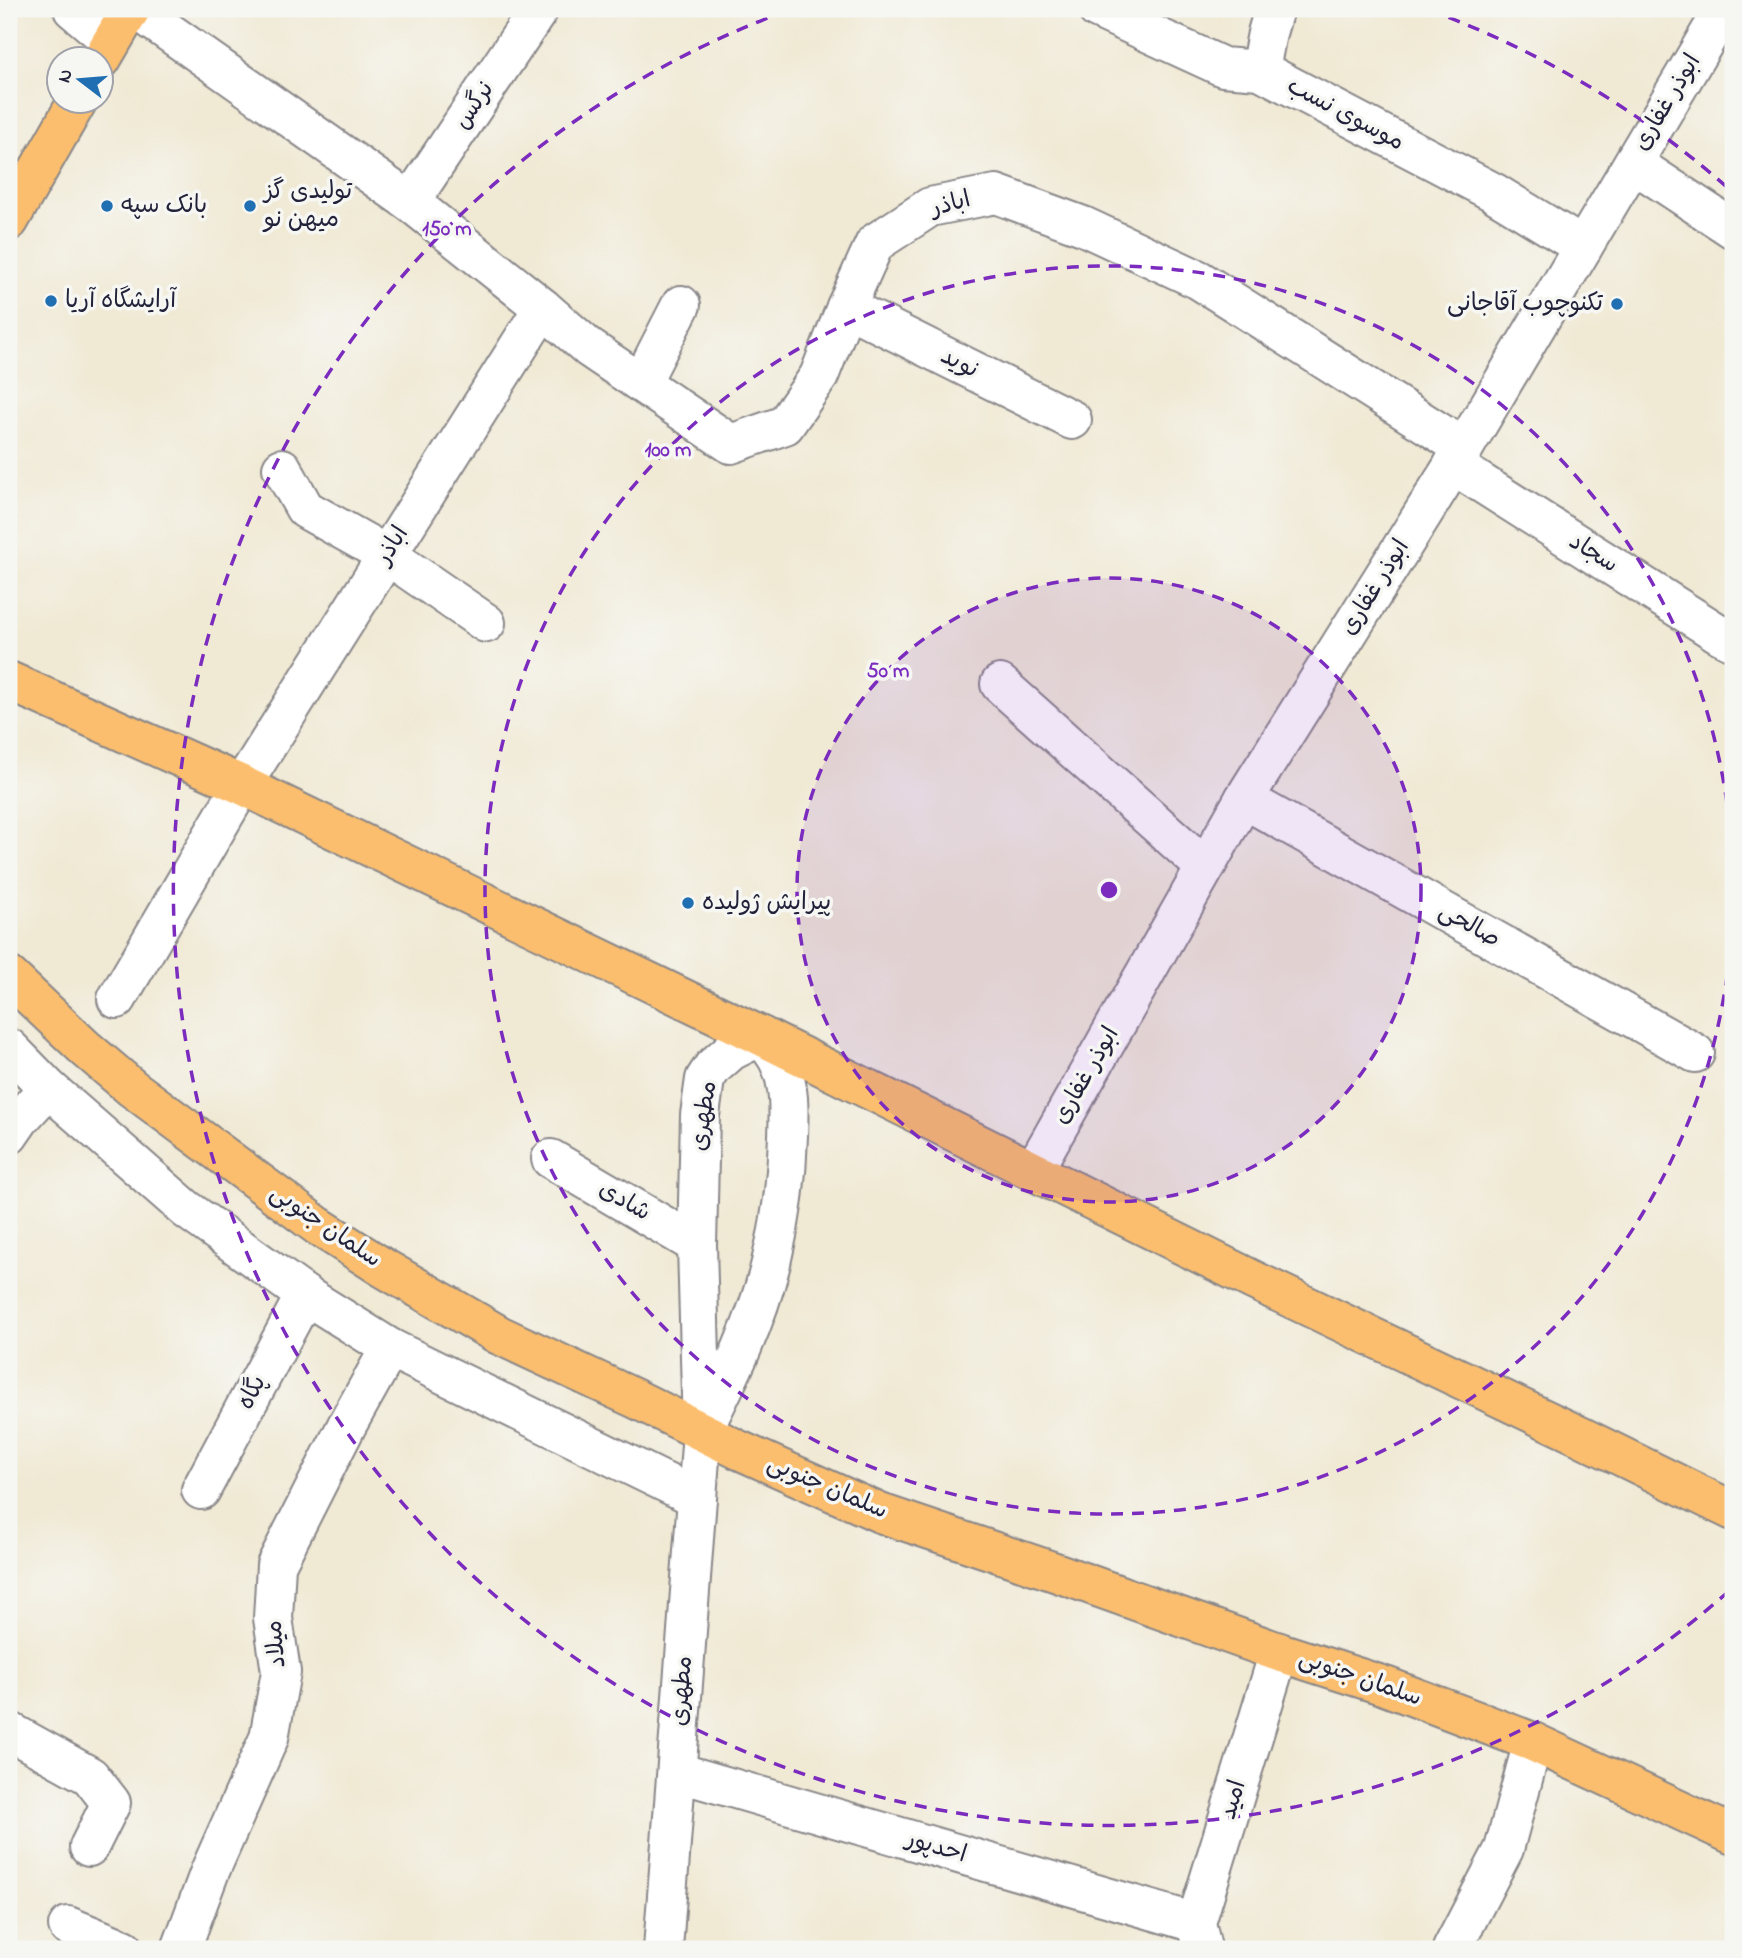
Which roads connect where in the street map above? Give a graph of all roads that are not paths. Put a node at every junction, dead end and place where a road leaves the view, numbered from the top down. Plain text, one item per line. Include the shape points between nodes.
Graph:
1 (73, 9) edge
2 (131, 9) edge
3 (136, 9) edge
4 (539, 9) edge
5 (1097, 9) edge
6 (1274, 9) edge
7 (1724, 9) edge
8 (103, 46) edge
9 (108, 46) edge
10 (1260, 70) junction
11 (69, 116) edge
12 (1633, 163) junction
13 (410, 202) junction
14 (9, 221) edge
15 (1733, 229) edge
16 (1583, 247) junction
17 (681, 305) dead end
18 (846, 307) junction
19 (543, 308) junction
20 (641, 383) junction
21 (1072, 420) dead end
22 (1459, 456) junction
23 (282, 468) dead end
24 (387, 555) junction
25 (486, 623) dead end
26 (1733, 641) edge
27 (9, 681) edge
28 (1000, 684) dead end
29 (242, 785) junction
30 (1244, 799) junction
31 (1205, 867) junction
32 (9, 976) edge
33 (117, 999) dead end
34 (761, 1036) junction
35 (9, 1048) edge
36 (1695, 1053) dead end
37 (48, 1088) junction
38 (9, 1135) edge
39 (551, 1159) dead end
40 (1033, 1171) junction
41 (697, 1245) junction
42 (305, 1295) junction
43 (390, 1348) junction
44 (702, 1432) junction
45 (201, 1490) dead end
46 (697, 1498) junction
47 (1733, 1511) edge
48 (1279, 1652) junction
49 (9, 1731) edge
50 (1533, 1742) junction
51 (677, 1772) junction
52 (1733, 1835) edge
53 (89, 1847) dead end
54 (68, 1926) dead end
55 (1199, 1936) edge
56 (124, 1949) edge
57 (181, 1949) edge
58 (663, 1949) edge
59 (1452, 1949) edge

1 - 8 street
2 - 9 main road
3 - 13 street, اباذر
4 - 13 street, نرگس
5 - 10 street, موسوی نسب via 1223,66
6 - 10 street
7 - 12 street, ابوذر غفاری
10 - 16 street, موسوی نسب via 1493,192
11 - 14 main road
12 - 15 street
12 - 16 street, ابوذر غفاری
13 - 19 street, اباذر
16 - 22 street, ابوذر غفاری
17 - 20 street
18 - 20 street, اباذر via 819,376 785,425 731,444
18 - 21 street, نوید
18 - 22 street, اباذر via 875,243 930,206 996,194 1083,226 1199,280
19 - 20 street, اباذر
19 - 24 street, اباذر
22 - 26 street, سجاد
22 - 30 street, ابوذر غفاری
23 - 24 street via 305,509
24 - 25 street
24 - 29 street, اباذر
27 - 29 main road
28 - 31 street
29 - 33 street, اباذر
29 - 34 main road
30 - 31 street, ابوذر غفاری
30 - 36 street, صالحی
31 - 40 street, ابوذر غفاری
32 - 44 main road, سلمان جنوبی via 132,1088 318,1226 499,1335
34 - 40 main road
34 - 41 street, مطهری via 731,1051 705,1079
34 - 44 street, مطهری via 780,1063 786,1086 788,1154 783,1196 771,1264 752,1324
35 - 37 street
37 - 38 street
37 - 42 street via 186,1209
39 - 41 street, شادی
40 - 47 main road
41 - 44 street, مطهری
42 - 43 street
42 - 45 street, پگاه
43 - 46 street
43 - 57 street, میلاد via 276,1565 274,1618 281,1672 269,1738
44 - 46 street, مطهری
44 - 48 main road, سلمان جنوبی via 880,1513
46 - 51 street, مطهری
48 - 50 main road, سلمان جنوبی
48 - 55 street, امید
49 - 53 street via 90,1776 111,1803
50 - 52 main road, سلمان جنوبی
50 - 59 street via 1504,1849
51 - 55 street, احدپور
51 - 58 street, مطهری
54 - 56 street

